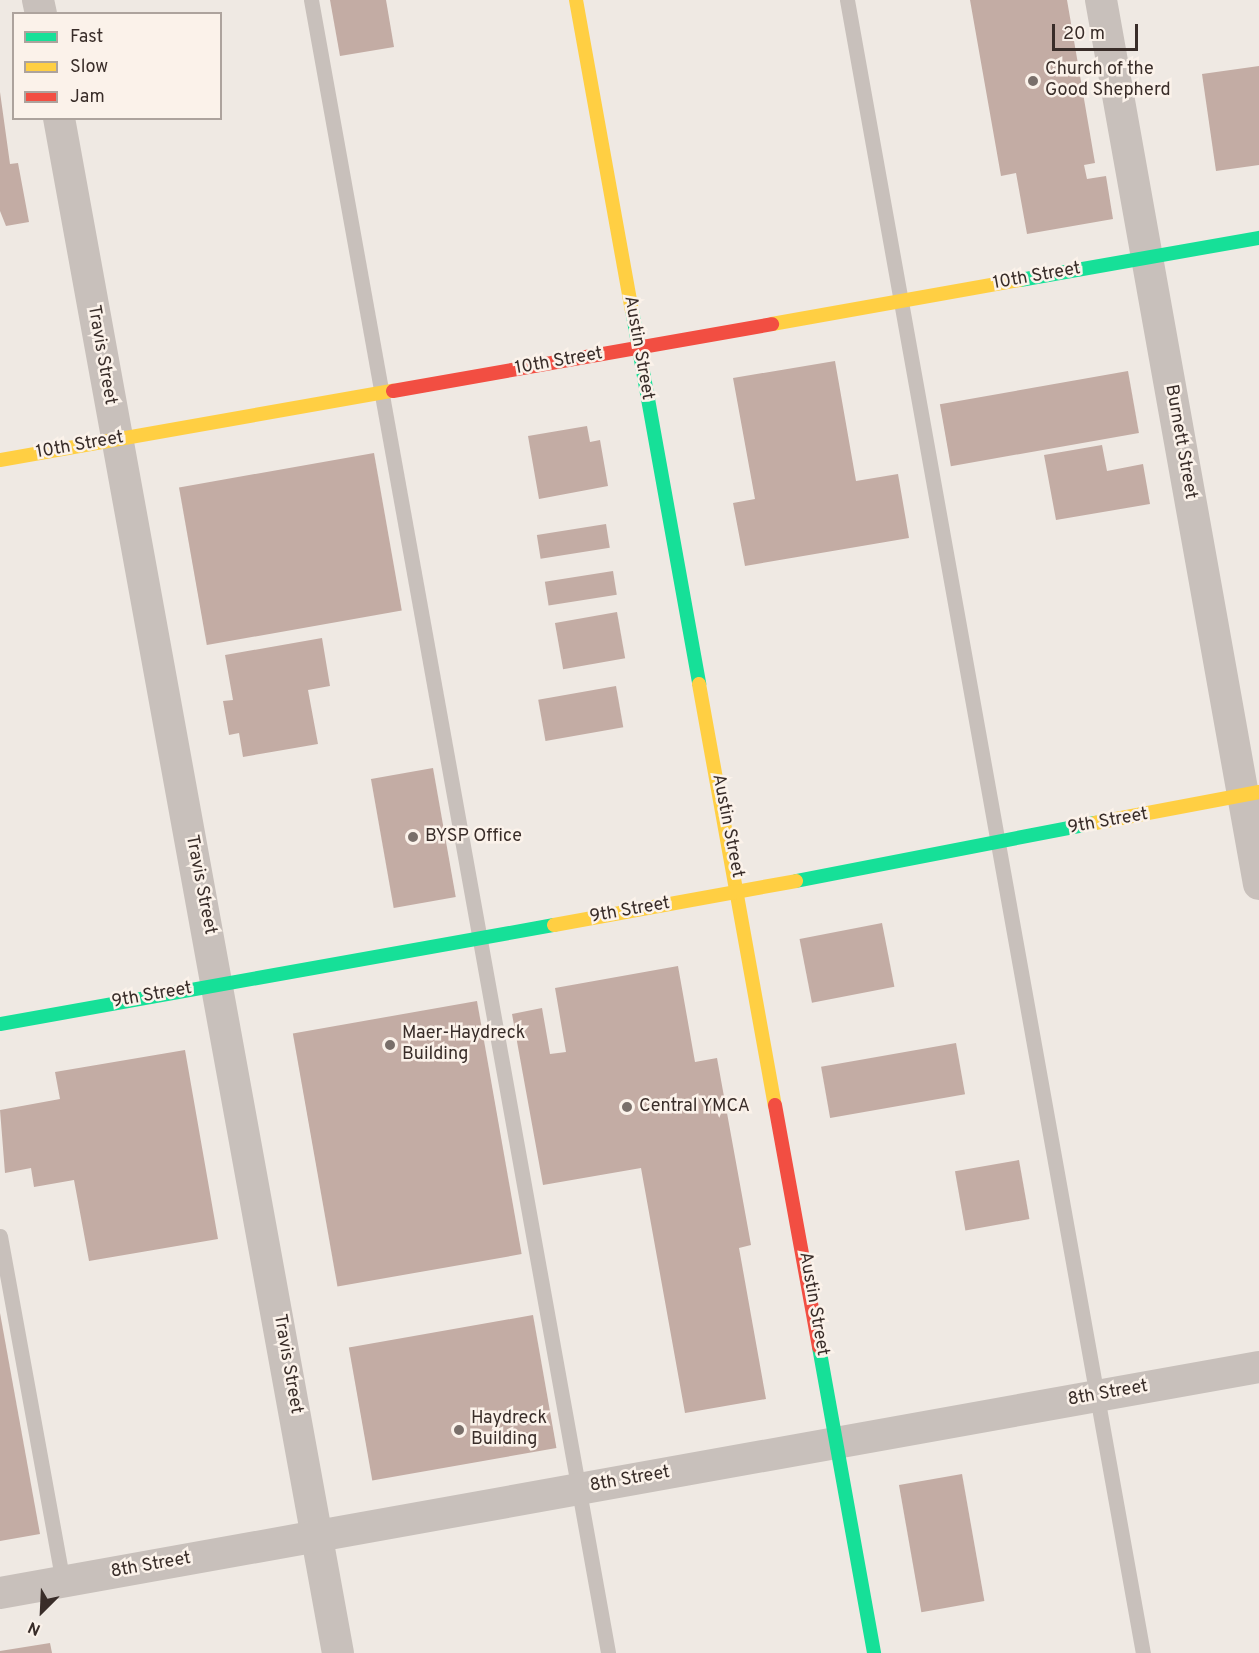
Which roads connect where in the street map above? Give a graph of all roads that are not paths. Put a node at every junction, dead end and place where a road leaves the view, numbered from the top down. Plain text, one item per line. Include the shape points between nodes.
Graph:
1 (310, 0) edge
2 (576, 0) edge
3 (847, 0) edge
4 (1101, 0) edge
5 (59, 120) edge
6 (1259, 238) edge
7 (1147, 258) junction
8 (901, 302) junction
9 (638, 349) junction
10 (381, 393) junction
11 (116, 439) junction
12 (0, 460) edge
13 (1251, 795) edge
14 (998, 842) junction
15 (1259, 884) edge
16 (739, 892) junction
17 (479, 938) junction
18 (219, 984) junction
19 (0, 1024) edge
20 (0, 1236) edge
21 (1259, 1367) edge
22 (1098, 1396) junction
23 (838, 1443) junction
24 (579, 1490) junction
25 (318, 1537) junction
26 (63, 1582) junction
27 (0, 1593) edge
28 (338, 1653) edge
29 (608, 1653) edge
30 (874, 1653) edge
31 (1143, 1653) edge

1 - 10 lane
2 - 9 street, Austin Street
3 - 8 lane
4 - 7 street, Burnett Street
5 - 11 street, Travis Street
6 - 7 street, 10th Street
7 - 8 street, 10th Street
7 - 13 street, Burnett Street
8 - 9 street, 10th Street
8 - 14 lane
9 - 10 street, 10th Street
9 - 16 street, Austin Street
10 - 11 street, 10th Street
10 - 17 lane
11 - 12 street, 10th Street
11 - 18 street, Travis Street
13 - 14 street, 9th Street
13 - 15 street, Burnett Street
14 - 16 street, 9th Street
14 - 22 lane
16 - 17 street, 9th Street
16 - 23 street, Austin Street
17 - 18 street, 9th Street
17 - 24 lane
18 - 19 street, 9th Street
18 - 25 street, Travis Street
20 - 26 lane
21 - 22 street, 8th Street
22 - 23 street, 8th Street
22 - 31 lane
23 - 24 street, 8th Street
23 - 30 street, Austin Street
24 - 25 street, 8th Street
24 - 29 lane
25 - 26 street, 8th Street
25 - 28 street, Travis Street
26 - 27 street, 8th Street

